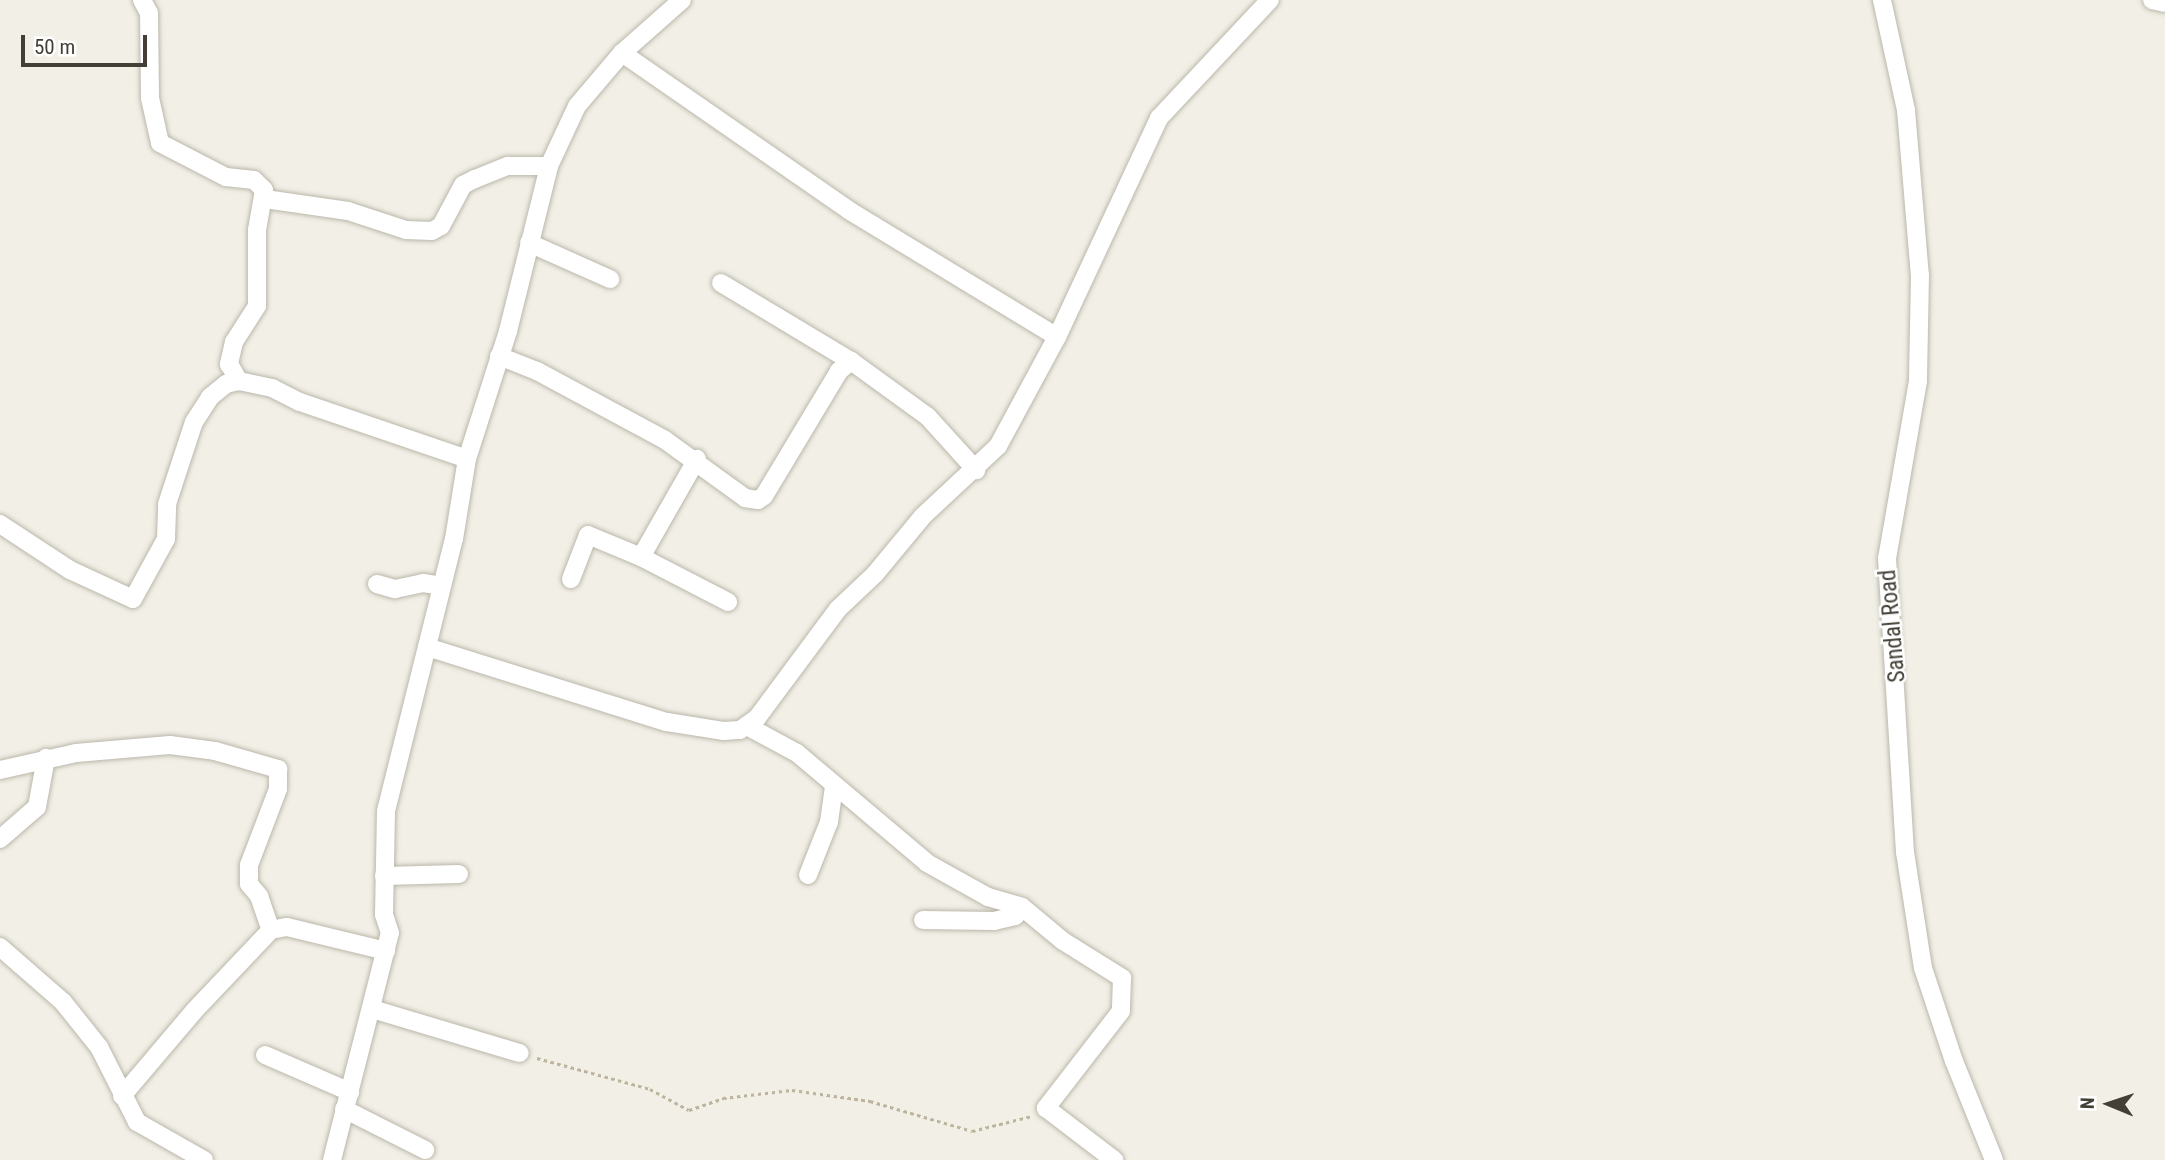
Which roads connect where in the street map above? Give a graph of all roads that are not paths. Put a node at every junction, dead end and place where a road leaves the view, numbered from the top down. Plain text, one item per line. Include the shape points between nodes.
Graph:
1 (142, 0) edge
2 (682, 0) edge
3 (1270, 0) edge
4 (1882, 0) edge
5 (2152, 0) edge
6 (2165, 3) edge
7 (622, 53) junction
8 (549, 166) junction
9 (265, 199) junction
10 (529, 243) junction
11 (610, 279) dead end
12 (720, 283) dead end
13 (1057, 337) junction
14 (499, 356) junction
15 (851, 361) junction
16 (239, 381) junction
17 (467, 459) junction
18 (696, 459) junction
19 (976, 470) junction
20 (0, 524) edge
21 (641, 557) junction
22 (571, 579) dead end
23 (377, 584) dead end
24 (442, 586) junction
25 (728, 602) dead end
26 (427, 647) junction
27 (747, 726) junction
28 (46, 758) junction
29 (0, 770) edge
30 (834, 786) junction
31 (0, 839) edge
32 (459, 874) dead end
33 (808, 875) dead end
34 (384, 876) junction
35 (1022, 907) junction
36 (923, 920) dead end
37 (271, 930) junction
38 (0, 947) edge
39 (386, 951) junction
40 (372, 1009) junction
41 (520, 1053) road end
42 (265, 1055) dead end
43 (350, 1091) junction
44 (122, 1097) junction
45 (344, 1109) junction
46 (425, 1150) dead end
47 (204, 1160) edge
48 (332, 1160) edge
49 (1114, 1160) edge
50 (1994, 1160) edge

1 - 9 street via 149,13 150,98 160,144 226,177 260,183
2 - 7 street
3 - 13 street via 1159,118
4 - 50 street, Sandal Road via 1906,110 1920,275 1918,381 1887,558 1905,852 1923,968
5 - 6 street
7 - 8 street via 576,106
7 - 13 street via 850,211
8 - 9 street via 509,166 475,178 463,185 441,226 432,231 406,230 348,211
8 - 10 street
9 - 16 street via 257,230 257,306 234,342 229,364
10 - 11 street
10 - 14 street
12 - 15 street
13 - 19 street via 998,446
14 - 17 street
14 - 18 street via 537,371
15 - 18 street via 839,371 758,500 745,498
15 - 19 street via 928,418
16 - 17 street via 272,388 311,406
16 - 20 street via 226,384 210,397 194,422 167,504 166,539 133,599 70,570
17 - 24 street
18 - 21 street
19 - 27 street via 923,516 875,574 838,608
21 - 22 street via 589,535
21 - 25 street
23 - 24 street via 395,589 423,583
24 - 26 street
26 - 27 street via 636,714 724,731
26 - 34 street via 386,811
27 - 30 street via 797,753
28 - 29 street
28 - 31 street via 37,807
28 - 37 street via 170,745 215,751 278,769 278,789 249,865 249,884 259,896
30 - 33 street via 829,822
30 - 35 street via 927,863 988,897
32 - 34 street
34 - 39 street via 384,915 390,933
35 - 36 street via 1015,916 994,920
35 - 49 street via 1063,941 1116,972 1125,985 1121,1012 1047,1111
37 - 39 street via 287,927
37 - 44 street via 194,1011
38 - 44 street via 64,1002 99,1047
39 - 40 street
40 - 41 street
40 - 43 street
42 - 43 street
43 - 45 street
44 - 47 street via 137,1122
45 - 46 street
45 - 48 street

